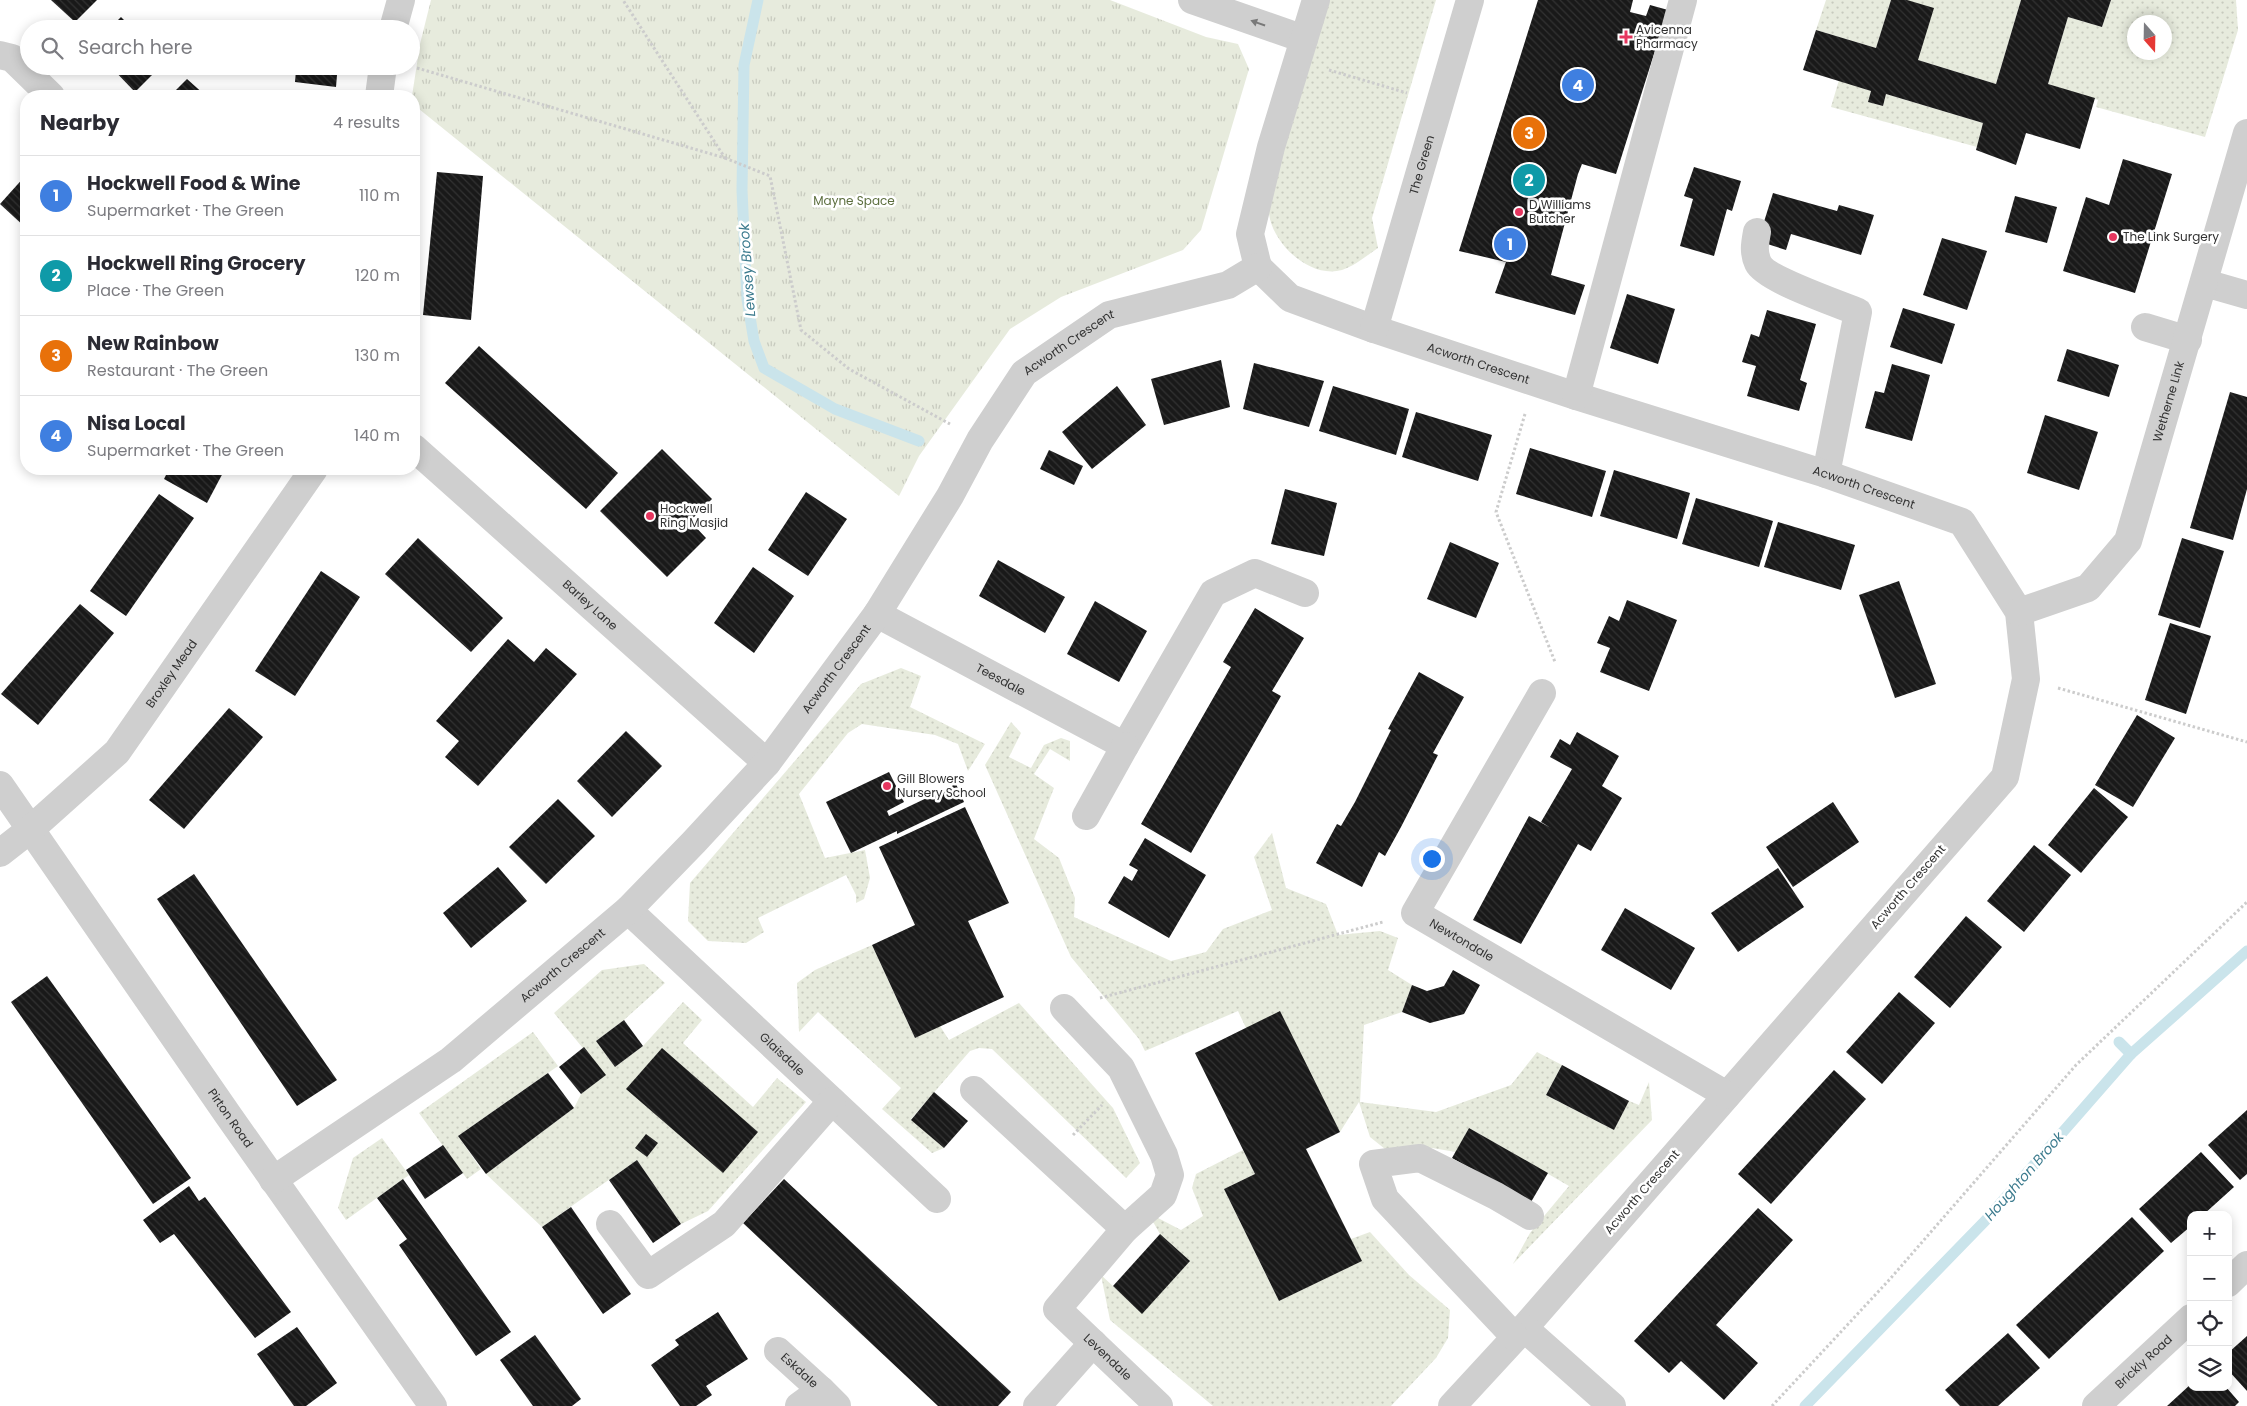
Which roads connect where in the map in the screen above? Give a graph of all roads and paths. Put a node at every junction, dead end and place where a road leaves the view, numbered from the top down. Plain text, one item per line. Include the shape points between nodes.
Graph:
1 (401, 0) edge
2 (623, 0) edge
3 (1192, 0) edge
4 (1316, 0) edge
5 (1470, 0) edge
6 (1683, 0) edge
7 (395, 20) edge
8 (1304, 39) junction
9 (0, 55) edge
10 (20, 66) edge
11 (420, 69) edge
12 (1328, 69) dead end
13 (29, 75) edge
14 (382, 75) edge
15 (44, 90) edge
16 (380, 90) edge
17 (1439, 102) junction
18 (2247, 133) edge
19 (725, 158) junction
20 (1757, 232) dead end
21 (1258, 267) junction
22 (2205, 283) junction
23 (2247, 295) edge
24 (2145, 327) dead end
25 (1374, 329) junction
26 (2188, 340) junction
27 (1535, 382) junction
28 (1576, 396) junction
29 (980, 440) junction
30 (420, 453) edge
31 (1826, 474) junction
32 (310, 475) edge
33 (1305, 593) dead end
34 (2019, 612) junction
35 (877, 614) junction
36 (2026, 679) junction
37 (1542, 693) joint
38 (2247, 742) edge
39 (1125, 746) junction
40 (767, 763) junction
41 (0, 785) edge
42 (1086, 816) dead end
43 (32, 828) junction
44 (0, 853) edge
45 (2247, 902) edge
46 (628, 910) junction
47 (1415, 913) junction
48 (1064, 1008) joint
49 (1126, 1079) junction
50 (974, 1090) dead end
51 (1727, 1094) junction
52 (832, 1101) junction
53 (1050, 1160) junction
54 (273, 1180) junction
55 (937, 1199) dead end
56 (1530, 1216) dead end
57 (610, 1224) dead end
58 (1125, 1229) junction
59 (2247, 1265) edge
60 (2232, 1279) edge
61 (2187, 1322) edge
62 (1520, 1332) junction
63 (1093, 1343) junction
64 (778, 1351) dead end
65 (829, 1398) edge
66 (434, 1406) edge
67 (799, 1406) edge
68 (1037, 1406) edge
69 (1159, 1406) edge
70 (1452, 1406) edge
71 (1612, 1406) edge
72 (1772, 1406) edge
73 (2096, 1406) edge

1 - 7 street
2 - 19 path
8 -> 3 street
4 - 8 street
5 - 17 street, The Green
6 - 28 street
8 - 21 street via 1271,147 1250,234
9 - 10 street via 12,58
11 - 19 path
12 - 17 path
13 - 15 street
14 - 16 street
17 - 25 street, The Green
18 - 22 street, Wetherne Link
19 - 29 path via 770,176 801,330 849,369
20 - 31 street via 1754,250 1759,265 1774,277 1858,312
21 - 25 street, Acworth Crescent via 1290,298
21 - 29 street, Acworth Crescent via 1228,285 1109,315 1024,373
22 - 23 street
22 - 26 street, Wetherne Link
24 - 26 street
25 - 27 street, Acworth Crescent
26 - 34 street, Wetherne Link via 2128,541 2088,588
27 - 28 street, Acworth Crescent
27 - 37 path via 1496,512 1556,662
28 - 31 street, Acworth Crescent
29 - 35 street, Acworth Crescent via 950,496
30 - 40 street, Barley Lane
31 - 34 street, Acworth Crescent via 1962,522
32 - 43 street, Broxley Mead via 117,752
33 - 39 street via 1255,573 1212,593
34 - 36 street, Acworth Crescent
35 - 39 street, Teesdale
35 - 40 street, Acworth Crescent
36 - 38 path
36 - 51 street, Acworth Crescent via 2005,777
37 - 47 street, Newtondale
39 - 42 street
40 - 46 street, Acworth Crescent
41 - 43 street, Pirton Road
43 - 44 street, Broxley Mead
43 - 54 street, Pirton Road
45 - 72 path via 2076,1065 1890,1279
46 - 52 street, Glaisdale
46 - 54 street, Acworth Crescent via 451,1060
47 - 48 path
47 - 51 street, Newtondale
48 - 49 street via 1121,1068
49 - 53 path
49 - 58 street via 1164,1155 1170,1175 1163,1195
50 - 53 street
51 - 62 street, Acworth Crescent
52 - 55 street, Glaisdale
52 - 57 street via 724,1224 648,1276
53 - 58 street
54 - 66 street, Pirton Road
56 - 62 street via 1420,1158 1373,1164 1385,1199
58 - 63 street, Levendale via 1057,1309
59 - 60 street
61 - 73 street, Brickly Road
62 - 70 street, Acworth Crescent
62 - 71 street
63 - 68 street
63 - 69 street, Levendale
64 - 65 street, Eskdale
65 - 67 street, Eskdale

